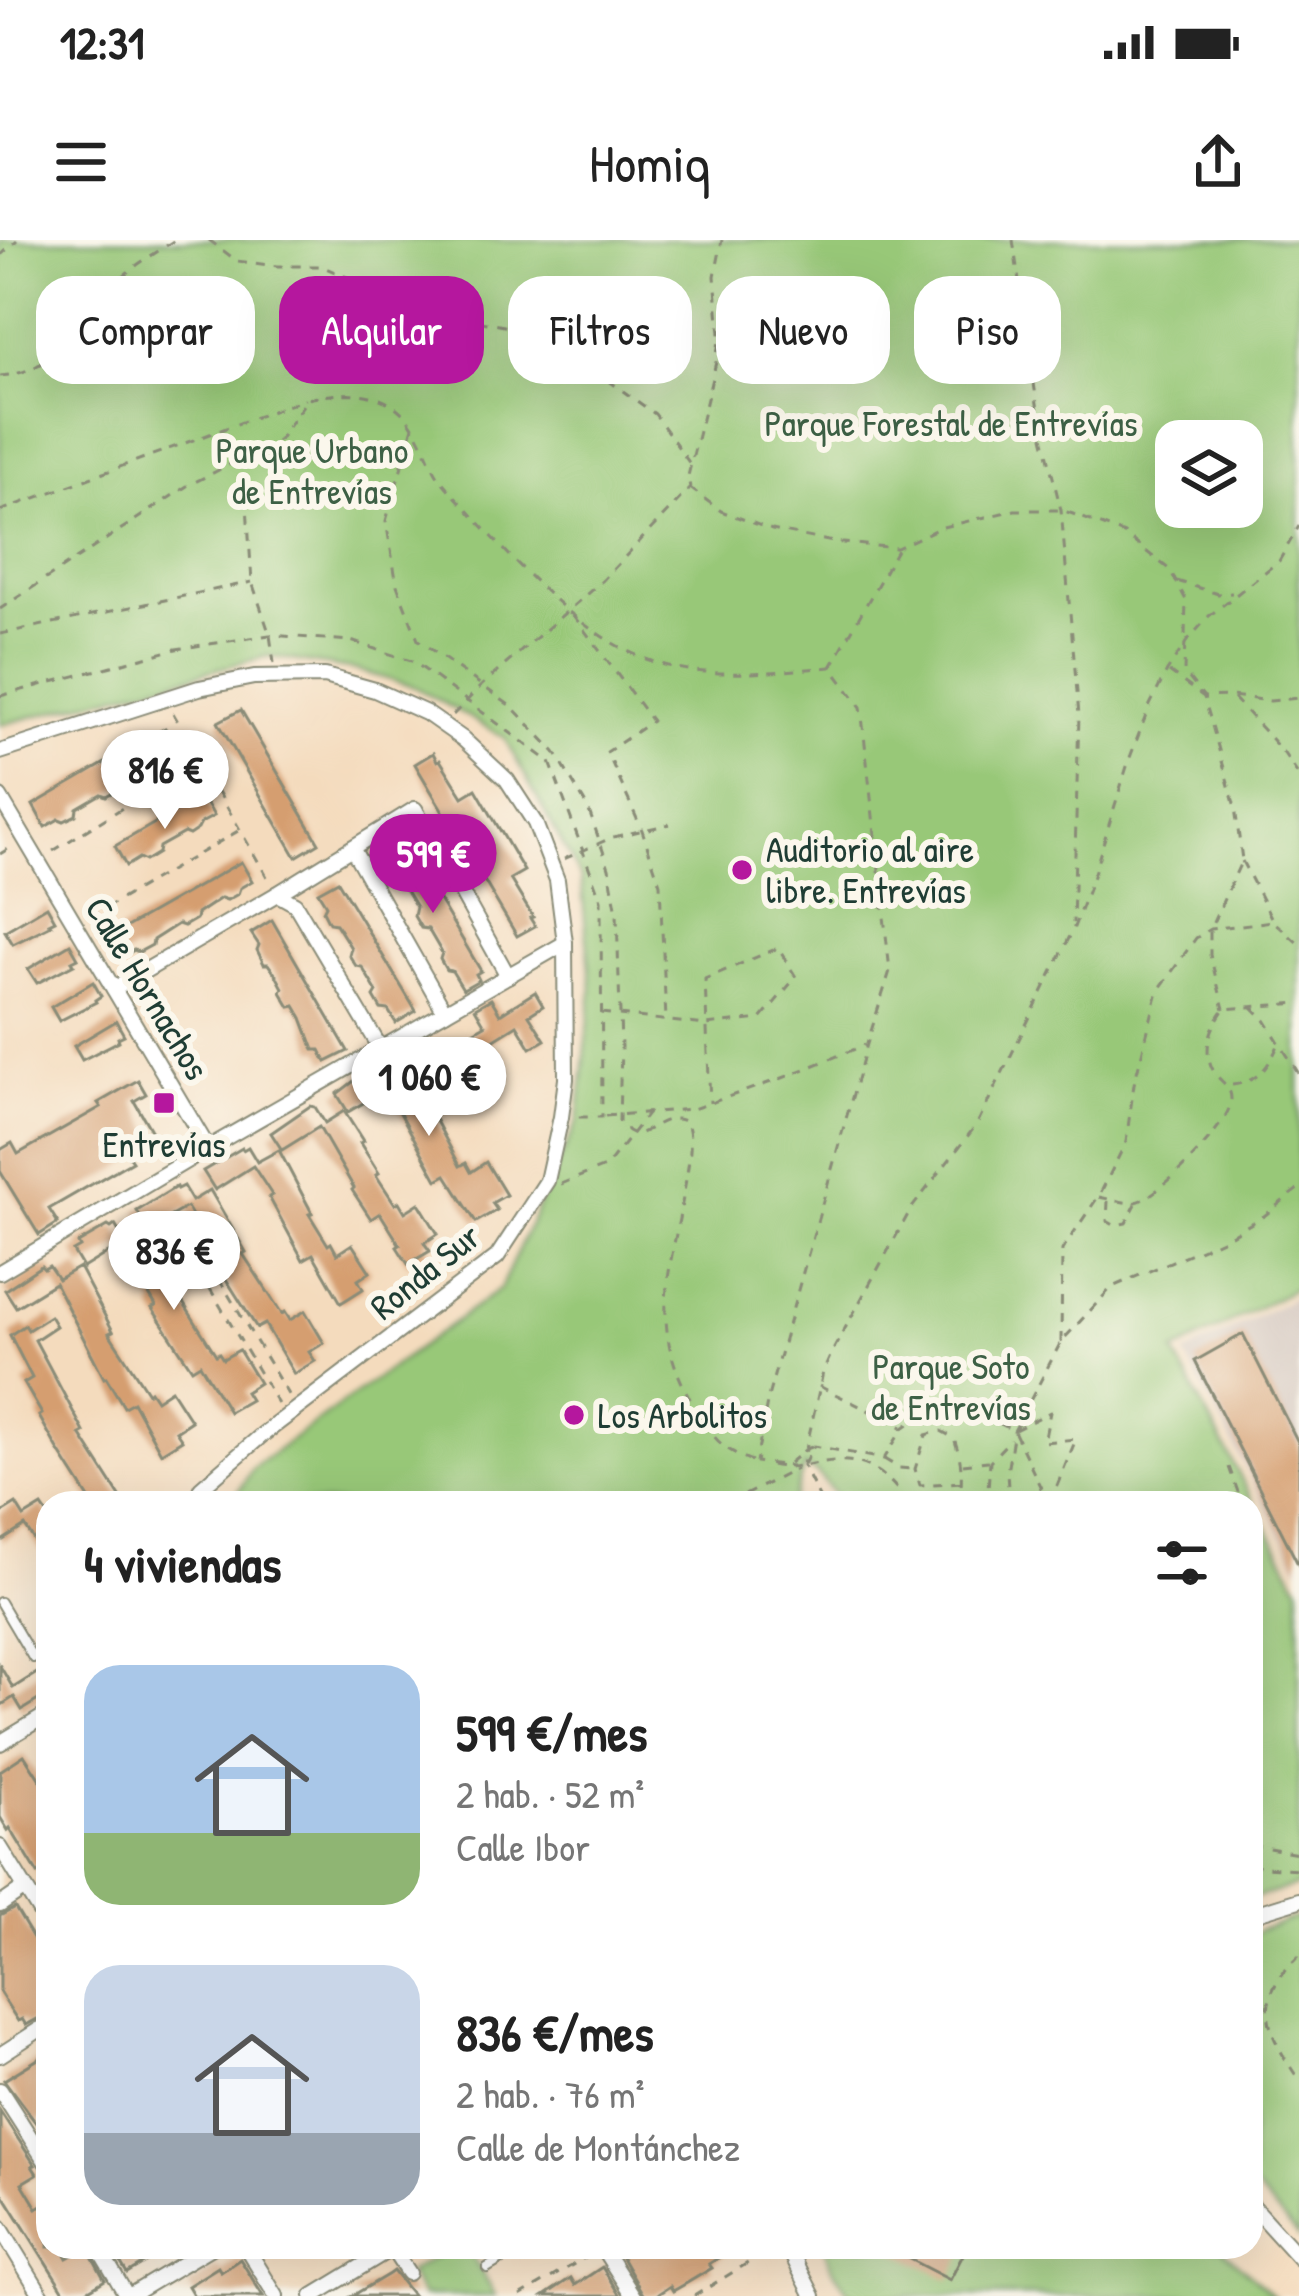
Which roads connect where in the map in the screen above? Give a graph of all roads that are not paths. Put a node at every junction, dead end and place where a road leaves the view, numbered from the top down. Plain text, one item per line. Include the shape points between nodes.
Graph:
1 (0, 752) edge
2 (0, 797) edge
3 (352, 848) junction
4 (277, 894) junction
5 (565, 943) junction
6 (508, 976) junction
7 (114, 989) junction
8 (445, 1012) junction
9 (381, 1049) junction
10 (208, 1148) junction
11 (0, 1272) edge
12 (200, 1491) edge
13 (0, 1602) edge
14 (33, 1658) dead end
15 (36, 1721) edge
16 (0, 1743) edge
17 (0, 1847) edge
18 (36, 1895) edge
19 (1299, 1900) edge
20 (0, 1905) edge
21 (1263, 1911) edge
22 (36, 2032) edge
23 (0, 2055) edge
24 (0, 2090) edge
25 (36, 2133) edge
26 (1263, 2218) edge
27 (0, 2227) edge
28 (1299, 2258) edge
29 (105, 2259) edge
30 (191, 2259) edge
31 (253, 2259) edge
32 (374, 2259) edge
33 (399, 2259) edge
34 (502, 2259) edge
35 (610, 2259) edge
36 (794, 2259) edge
37 (487, 2268) dead end
38 (408, 2273) dead end
39 (42, 2296) edge
40 (128, 2296) edge
41 (276, 2296) edge
42 (313, 2296) edge
43 (633, 2296) edge
44 (813, 2296) edge

1 - 5 street, Ronda Sur via 254,677 326,676 375,690 426,713 506,780 535,823 557,880
2 - 7 street, Calle Hornachos
3 - 4 street
3 - 6 street via 415,809
3 - 8 street
4 - 7 street
4 - 9 street via 295,904
5 - 6 street
5 - 12 street, Ronda Sur via 562,1118 547,1181 497,1257
6 - 8 street
7 - 10 street, Calle Hornachos
8 - 9 street
9 - 10 street
10 - 11 street
13 - 14 lane
15 - 16 street
17 - 18 street
18 - 20 street
19 - 21 street
22 - 23 street
24 - 25 street
26 - 28 street
27 - 39 street
29 - 40 street
30 - 40 street
31 - 41 street
32 - 42 street
33 - 38 street
34 - 37 lane
35 - 43 street
36 - 44 street

